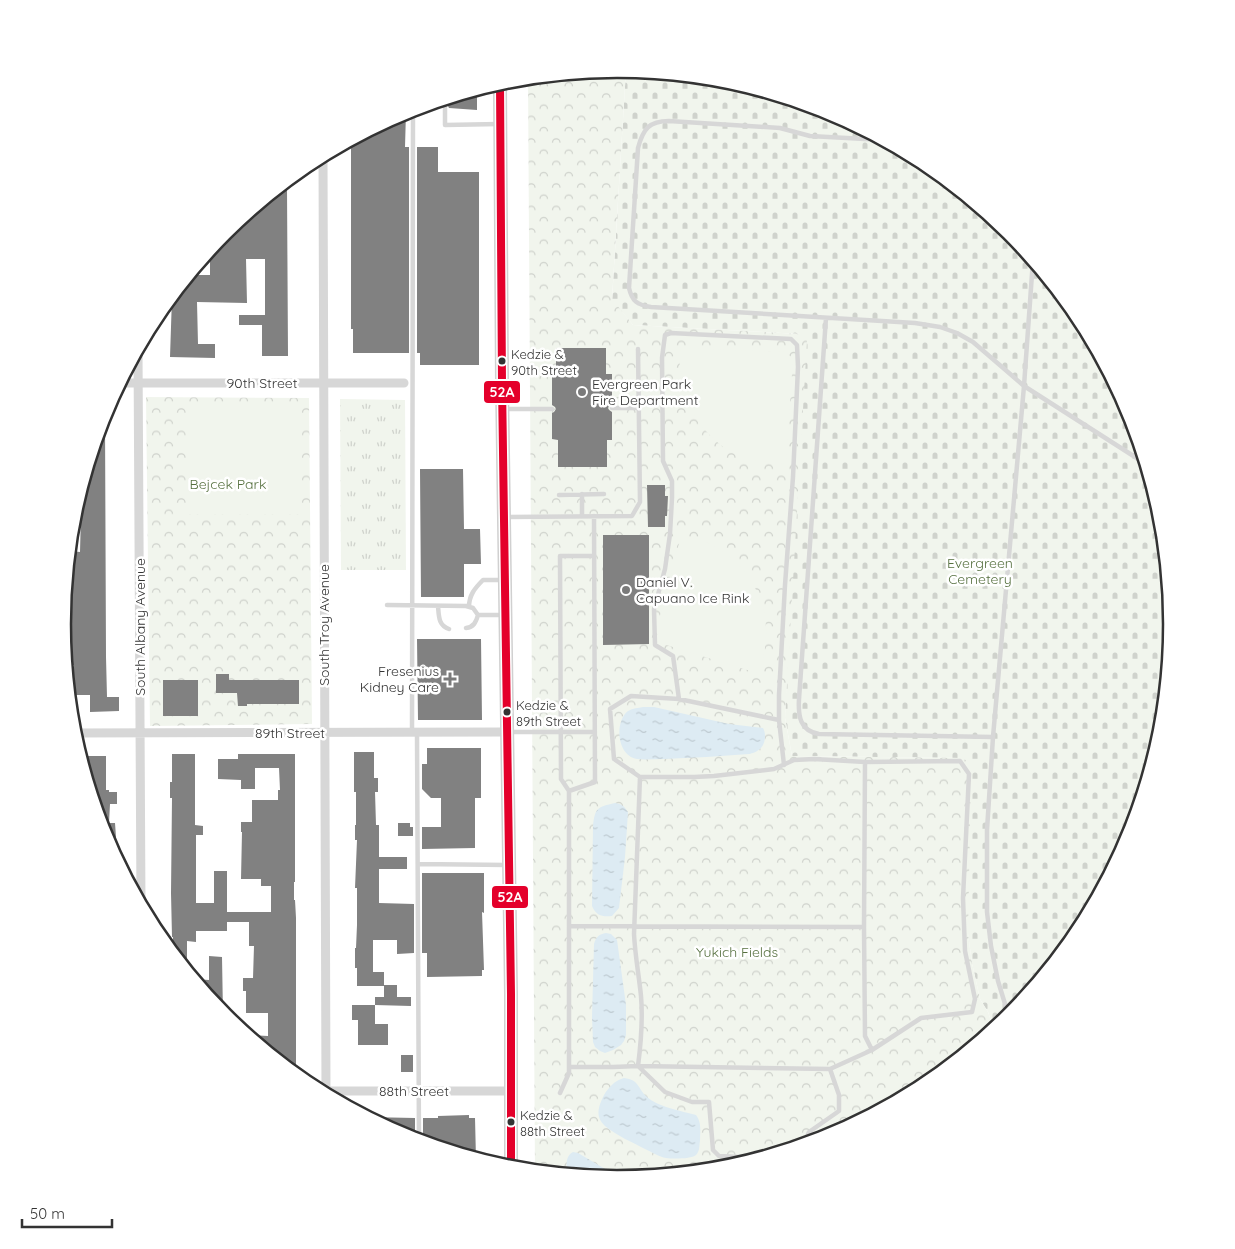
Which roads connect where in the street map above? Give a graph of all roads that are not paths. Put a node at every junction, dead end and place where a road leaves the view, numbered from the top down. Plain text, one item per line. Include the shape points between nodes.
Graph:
1 (500, 91) edge
2 (444, 108) dead end
3 (413, 118) edge
4 (501, 124) junction
5 (867, 139) edge
6 (323, 164) edge
7 (1032, 269) edge
8 (826, 318) junction
9 (638, 349) dead end
10 (138, 363) edge
11 (128, 383) edge
12 (138, 383) junction
13 (323, 383) junction
14 (404, 383) dead end
15 (1024, 386) junction
16 (612, 408) dead end
17 (638, 408) junction
18 (503, 409) junction
19 (552, 409) dead end
20 (1138, 459) edge
21 (559, 494) dead end
22 (582, 494) junction
23 (604, 494) dead end
24 (582, 516) junction
25 (594, 516) junction
26 (504, 517) junction
27 (594, 556) junction
28 (505, 580) junction
29 (387, 605) dead end
30 (412, 606) junction
31 (438, 606) junction
32 (469, 607) junction
33 (478, 615) junction
34 (506, 615) junction
35 (466, 628) dead end
36 (449, 629) dead end
37 (679, 698) junction
38 (779, 720) junction
39 (507, 732) junction
40 (561, 732) junction
41 (595, 732) junction
42 (82, 733) edge
43 (140, 733) junction
44 (325, 733) junction
45 (414, 733) junction
46 (992, 737) junction
47 (865, 762) junction
48 (784, 765) junction
49 (640, 778) junction
50 (569, 791) junction
51 (418, 864) junction
52 (509, 865) junction
53 (141, 892) edge
54 (569, 926) junction
55 (635, 927) junction
56 (864, 927) junction
57 (1006, 1009) edge
58 (872, 1050) junction
59 (569, 1066) junction
60 (638, 1066) junction
61 (830, 1069) junction
62 (324, 1085) edge
63 (419, 1091) junction
64 (510, 1091) junction
65 (334, 1092) edge
66 (560, 1093) dead end
67 (419, 1133) edge
68 (807, 1137) edge
69 (738, 1157) edge
70 (511, 1160) edge

1 - 4 main road
2 - 4 lane via 444,125
3 - 30 lane
4 - 18 main road
5 - 8 lane via 810,136 780,128 660,121 646,130 638,148 629,288 640,306
6 - 13 street, South Troy Avenue
7 - 15 lane
8 - 15 lane via 940,327 973,342
8 - 46 lane via 799,689 800,717 807,729 820,734
9 - 17 lane
10 - 12 street, South Albany Avenue
11 - 12 street, 90th Street
12 - 13 street, 90th Street
12 - 43 street, South Albany Avenue
13 - 14 street, 90th Street
13 - 44 street, South Troy Avenue
15 - 20 lane
15 - 46 lane
16 - 17 lane
17 - 25 lane via 640,502 632,516
18 - 19 lane
18 - 26 main road
21 - 22 lane
22 - 23 lane
22 - 24 lane
24 - 25 lane
24 - 26 lane
25 - 27 lane
26 - 28 main road
27 - 40 lane via 560,556
27 - 41 lane
28 - 32 lane via 483,580 475,588
28 - 34 main road
29 - 30 lane
30 - 31 lane
30 - 45 lane
31 - 32 lane
31 - 36 lane via 440,622
32 - 33 lane
33 - 34 lane
33 - 35 lane via 474,625
34 - 39 main road
37 - 38 lane
37 - 38 lane via 674,656 655,645 654,609 670,534 672,498 672,481 663,461 662,358 665,335 791,339 797,345 798,367
37 - 49 lane via 631,696 610,709 614,759
38 - 48 lane
39 - 40 lane
39 - 45 street, 89th Street
39 - 52 main road
40 - 41 lane
40 - 50 lane via 561,779
41 - 50 lane via 595,782
42 - 43 street, 89th Street
43 - 44 street, 89th Street
43 - 53 street, South Albany Avenue
44 - 45 street, 89th Street
44 - 62 street, South Troy Avenue
45 - 51 lane
46 - 57 lane via 987,912 991,946
47 - 48 lane via 814,759 794,760
47 - 56 lane
47 - 58 lane via 960,761 969,774 963,898 965,951 976,998 972,1012 921,1018
48 - 49 lane via 774,769 708,776
49 - 55 lane
50 - 54 lane
51 - 52 lane
51 - 63 lane
52 - 64 main road
54 - 55 lane
54 - 59 lane
55 - 56 lane
55 - 60 lane via 642,1038
56 - 58 lane via 865,1036
58 - 61 lane
59 - 60 lane
59 - 66 lane
60 - 61 lane
60 - 69 lane via 665,1092 692,1102 709,1102 713,1150 719,1156
61 - 68 lane via 839,1094 838,1111
63 - 64 street, 88th Street
63 - 65 street, 88th Street
63 - 67 lane
64 - 70 main road

